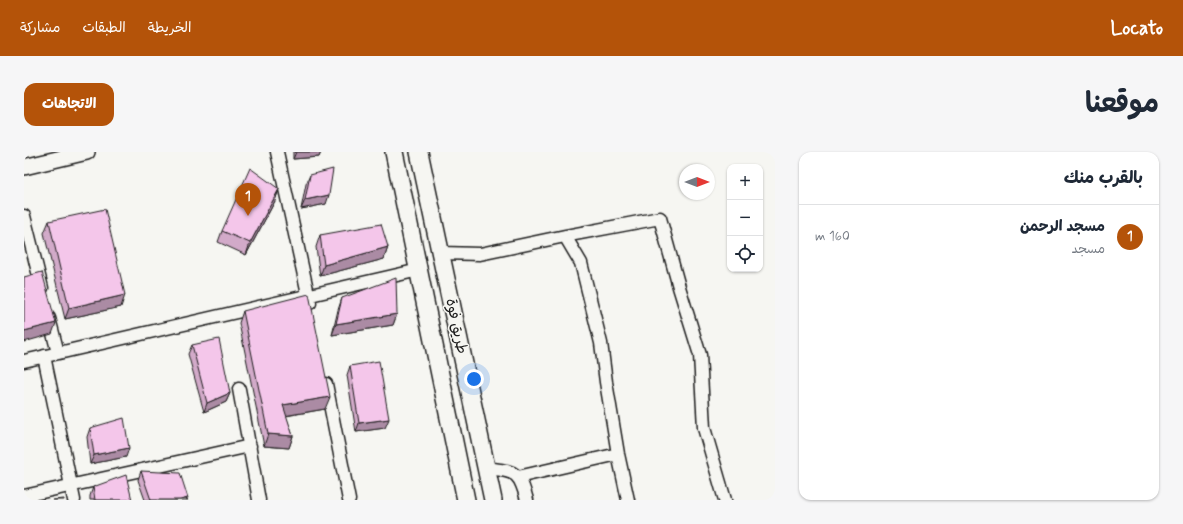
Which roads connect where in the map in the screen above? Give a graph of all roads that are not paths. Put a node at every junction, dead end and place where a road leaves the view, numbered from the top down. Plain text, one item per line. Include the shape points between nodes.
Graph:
1 (87, 152) edge
2 (277, 152) edge
3 (394, 152) edge
4 (419, 152) edge
5 (24, 167) edge
6 (24, 216) edge
7 (566, 236) junction
8 (442, 258) junction
9 (419, 270) junction
10 (308, 295) junction
11 (312, 318) edge
12 (58, 353) junction
13 (44, 356) junction
14 (24, 360) edge
15 (323, 371) edge
16 (239, 389) dead end
17 (250, 446) junction
18 (618, 454) junction
19 (487, 468) junction
20 (518, 477) junction
21 (72, 486) junction
22 (24, 496) edge
23 (74, 500) edge
24 (259, 500) edge
25 (349, 500) edge
26 (466, 500) edge
27 (493, 500) edge
28 (527, 500) edge
29 (628, 500) edge
30 (725, 500) edge

1 - 5 main road
2 - 10 street
3 - 9 highway, طريق فوة
4 - 8 highway, طريق فوة
6 - 12 street
7 - 8 street via 480,254
7 - 18 street via 581,263 598,329
7 - 30 street via 660,218 700,355 704,428
8 - 9 highway
8 - 19 highway, طريق فوة
9 - 10 street
9 - 26 highway, طريق فوة
10 - 11 street
10 - 12 street
12 - 13 street
13 - 14 street
13 - 21 street
15 - 25 street
16 - 17 street
17 - 21 street
17 - 24 street
18 - 20 street
18 - 29 street
19 - 20 street via 509,472
19 - 27 highway, طريق فوة
20 - 28 street
21 - 22 street
21 - 23 street

